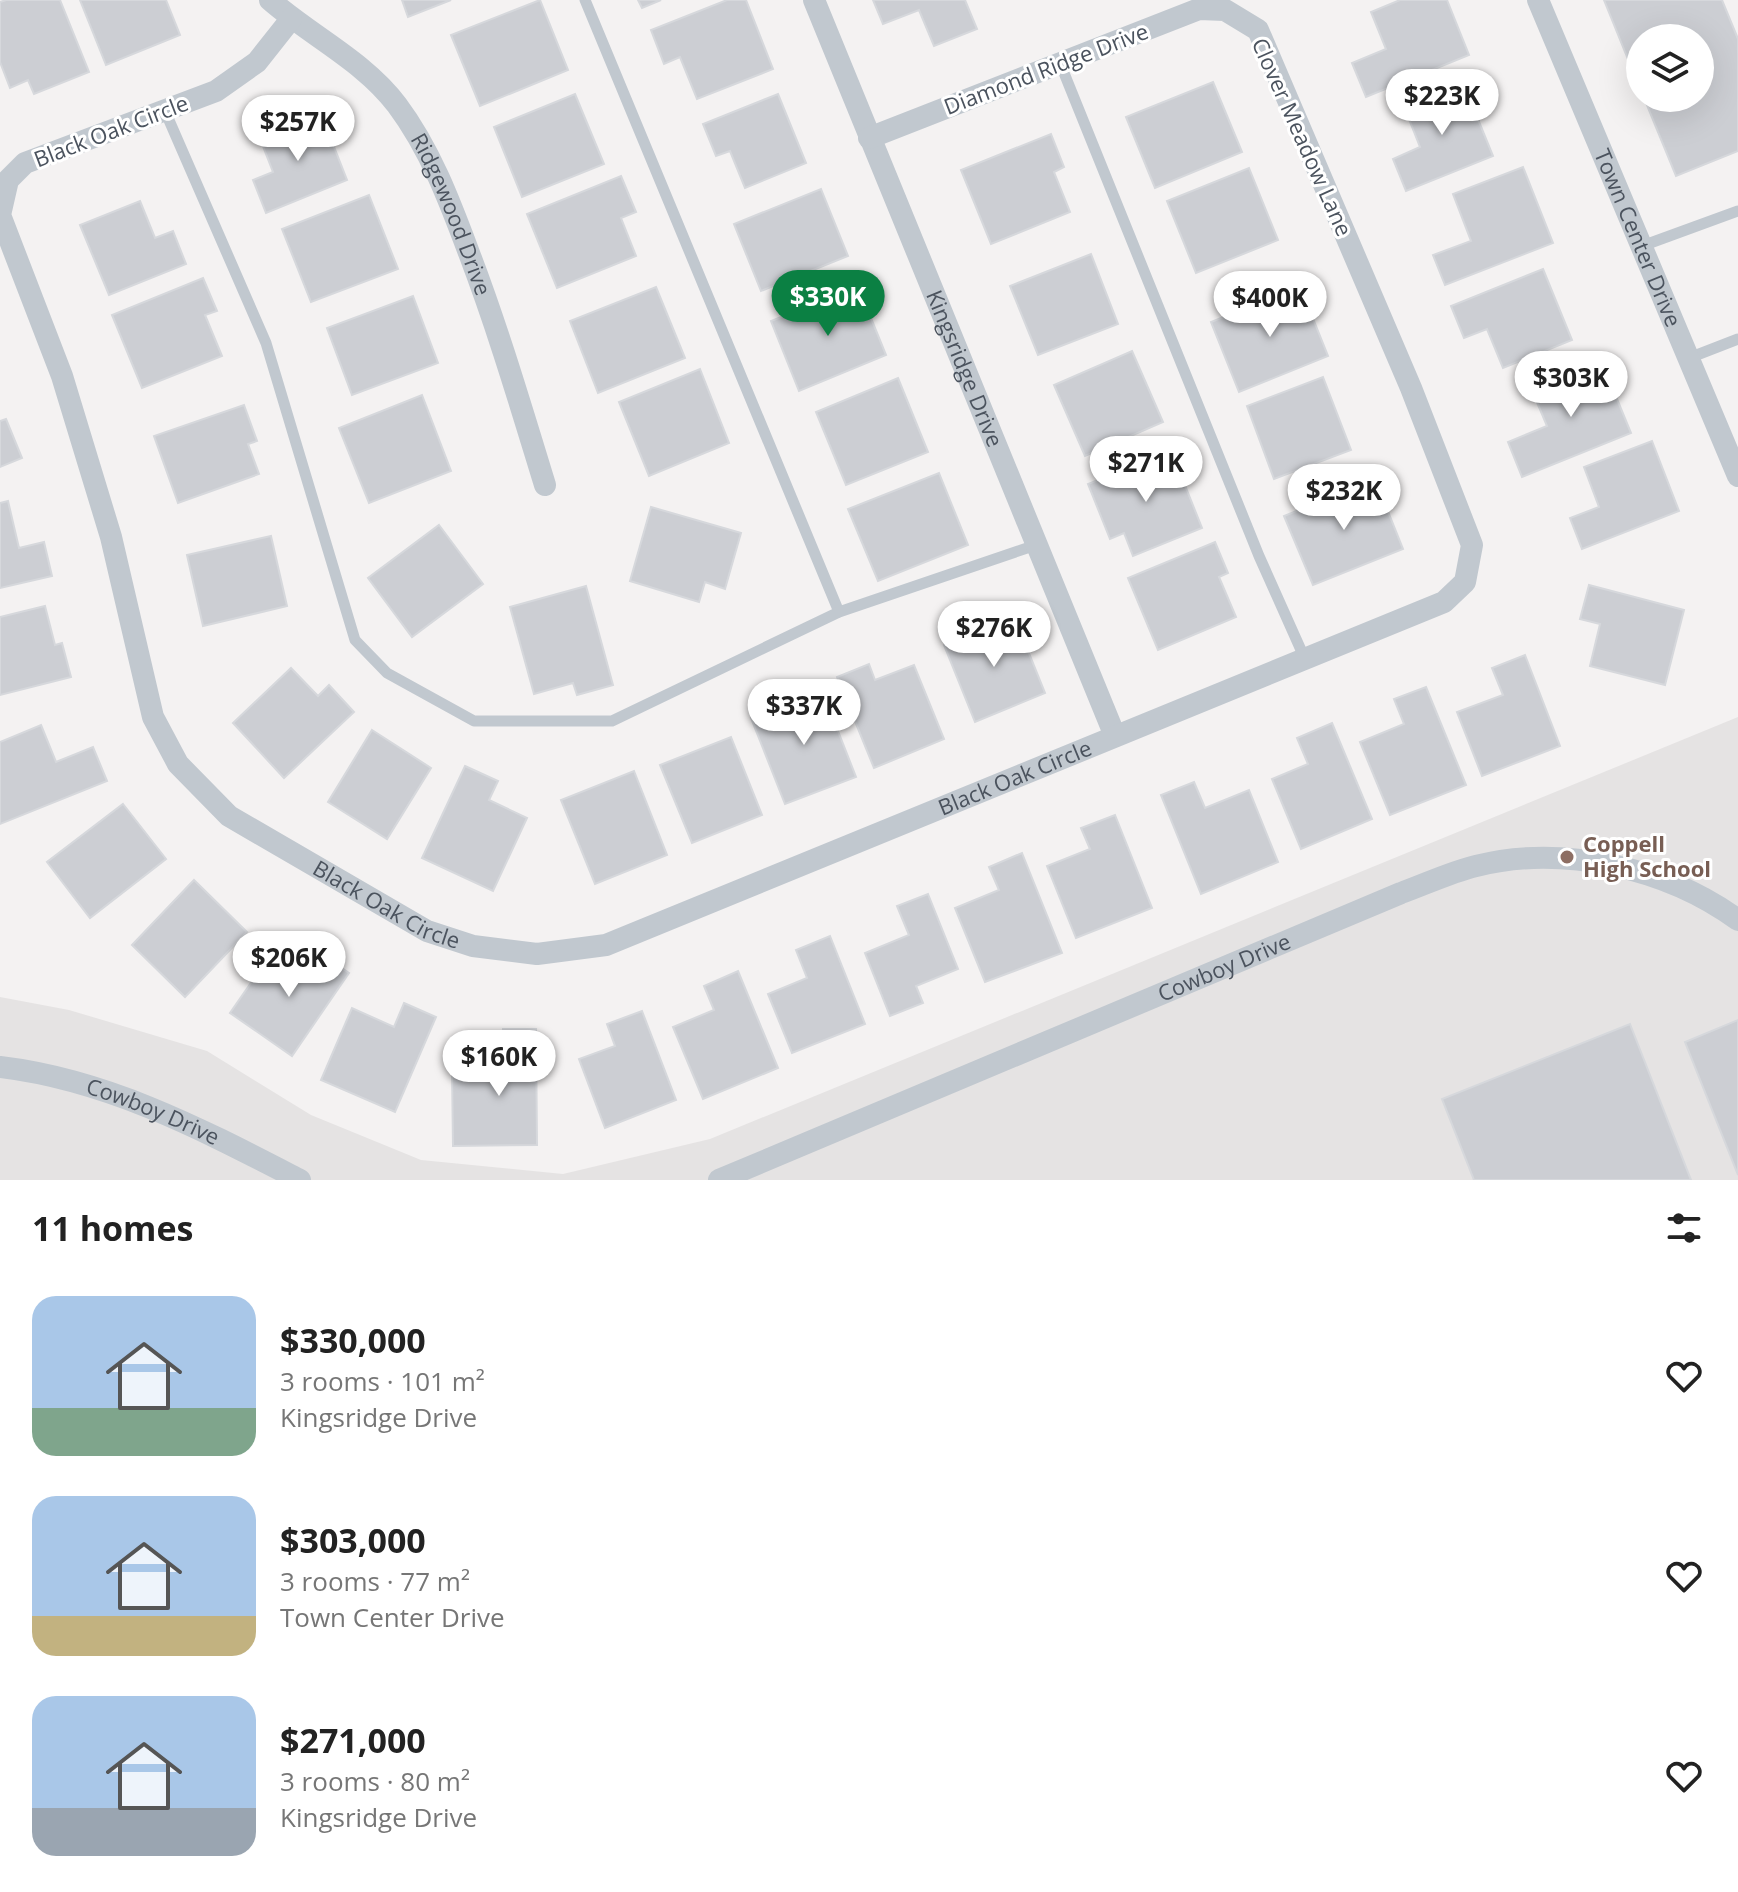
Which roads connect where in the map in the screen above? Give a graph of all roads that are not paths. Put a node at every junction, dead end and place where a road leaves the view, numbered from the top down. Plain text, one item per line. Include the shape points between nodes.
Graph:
1 (270, 0) edge
2 (585, 0) edge
3 (814, 0) edge
4 (1538, 0) edge
5 (1225, 10) joint
6 (291, 19) junction
7 (1060, 63) junction
8 (165, 111) junction
9 (869, 138) junction
10 (1738, 211) edge
11 (1642, 246) junction
12 (1738, 339) edge
13 (1689, 358) junction
14 (1738, 476) edge
15 (545, 485) dead end
16 (1036, 545) junction
17 (1472, 545) joint
18 (839, 612) junction
19 (1305, 659) junction
20 (1115, 736) junction
21 (1738, 920) edge
22 (0, 1067) edge
23 (300, 1180) edge
24 (719, 1180) edge

1 - 6 street, Ridgewood Drive
2 - 18 lane
3 - 9 street, Kingsridge Drive
4 - 11 street, Town Center Drive
5 - 7 street, Diamond Ridge Drive via 1199,9
5 - 17 street, Clover Meadow Lane via 1258,30
6 - 8 street, Black Oak Circle via 257,62 216,91
6 - 15 street, Ridgewood Drive via 368,73 425,147 498,328
7 - 9 street, Diamond Ridge Drive
7 - 19 lane
8 - 18 lane via 266,343 355,640 387,673 474,721 612,721
8 - 20 street, Black Oak Circle via 25,163 8,180 0,215 62,376 111,537 153,717 178,764 229,816 427,931 473,946 537,954 606,945
9 - 16 street, Kingsridge Drive
10 - 11 lane
11 - 13 street, Town Center Drive
12 - 13 lane
13 - 14 street, Town Center Drive
16 - 18 lane
16 - 20 street, Kingsridge Drive
17 - 19 street, Black Oak Circle via 1465,582 1444,602
19 - 20 street, Black Oak Circle
21 - 24 street, Cowboy Drive via 1675,886 1581,860 1521,859 1476,866
22 - 23 street, Cowboy Drive via 82,1082 131,1098

